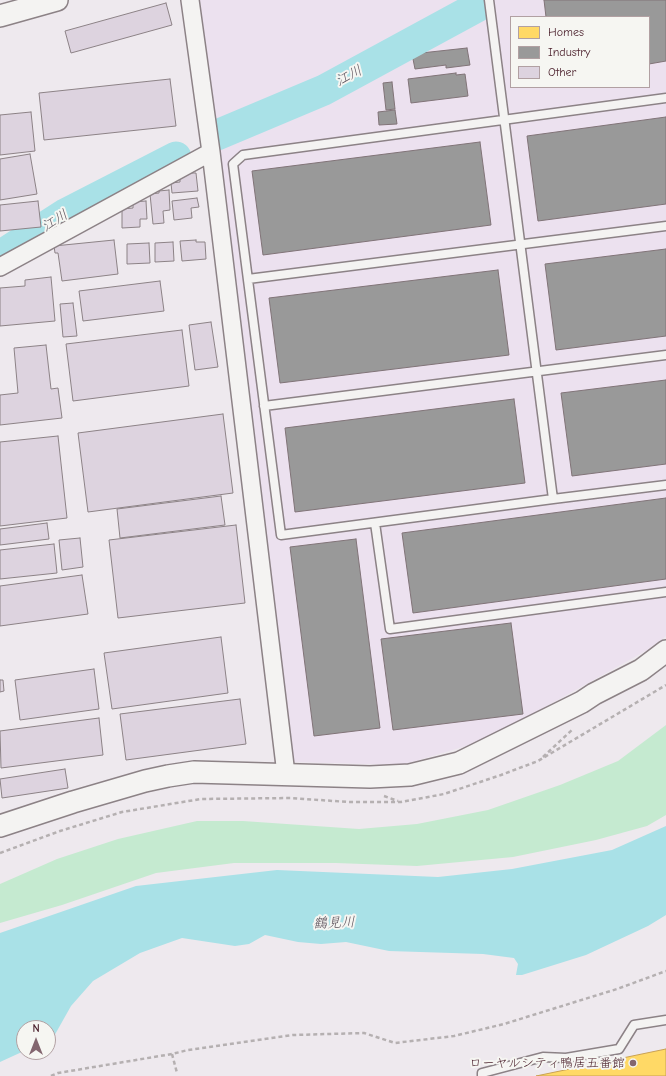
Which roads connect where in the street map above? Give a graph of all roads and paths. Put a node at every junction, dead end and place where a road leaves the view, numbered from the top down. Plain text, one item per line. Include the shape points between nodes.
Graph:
1 (57, 0) edge
2 (190, 0) edge
3 (489, 0) edge
4 (0, 16) edge
5 (666, 98) edge
6 (505, 120) junction
7 (211, 152) junction
8 (666, 226) edge
9 (520, 244) junction
10 (0, 267) edge
11 (248, 279) junction
12 (666, 355) edge
13 (537, 372) junction
14 (264, 406) junction
15 (666, 485) edge
16 (553, 499) junction
17 (376, 523) junction
18 (666, 592) edge
19 (666, 651) edge
20 (578, 724) dead end
21 (538, 761) dead end
22 (286, 774) junction
23 (0, 826) edge
24 (666, 970) edge
25 (666, 1020) edge
26 (172, 1054) junction
27 (177, 1073) dead end
28 (51, 1076) edge
29 (482, 1076) edge

1 - 4 street
2 - 7 street
3 - 6 lane
5 - 6 lane
6 - 9 lane
6 - 11 lane via 243,155 233,164
7 - 10 street
7 - 22 street
8 - 9 lane
9 - 11 lane
9 - 13 lane
11 - 14 lane
12 - 13 lane
13 - 14 lane
13 - 16 lane
14 - 17 lane via 281,535
15 - 16 lane
16 - 17 lane
17 - 18 lane via 390,629
19 - 22 street via 641,670 582,702 459,763 410,775
20 - 21 path
22 - 23 street via 194,772 168,776 73,802
24 - 26 path via 616,989 504,1024 454,1036 395,1043 364,1033 293,1035
25 - 29 lane via 634,1025 619,1049 566,1058 543,1057 482,1073
26 - 27 path
26 - 28 path via 58,1072

